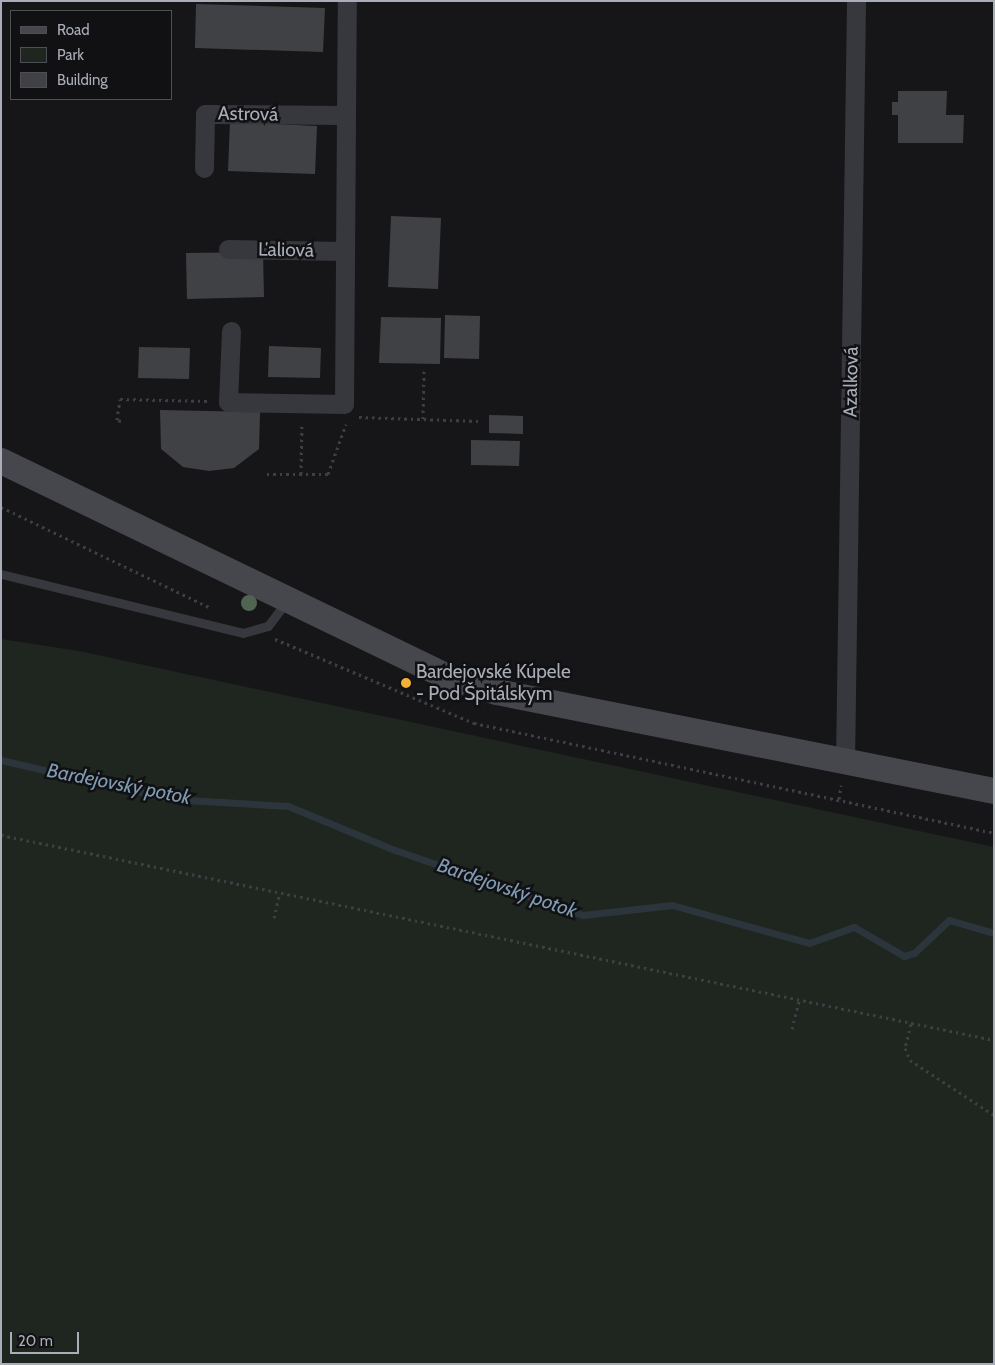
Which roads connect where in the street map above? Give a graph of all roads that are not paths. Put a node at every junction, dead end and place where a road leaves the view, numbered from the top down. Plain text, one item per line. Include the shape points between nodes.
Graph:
1 (347, 1) edge
2 (856, 1) edge
3 (345, 115) junction
4 (204, 168) dead end
5 (228, 249) dead end
6 (345, 251) junction
7 (231, 331) dead end
8 (1, 461) edge
9 (1, 574) edge
10 (288, 599) junction
11 (845, 763) junction
12 (994, 791) edge

1 - 3 street
2 - 11 street, Azalková
3 - 4 street, Astrová via 205,114
3 - 6 street
5 - 6 street, Ľaliová
6 - 7 street via 344,404 228,402
8 - 10 street
9 - 10 lane via 243,633 268,626
10 - 11 street via 408,661 469,684
11 - 12 street

